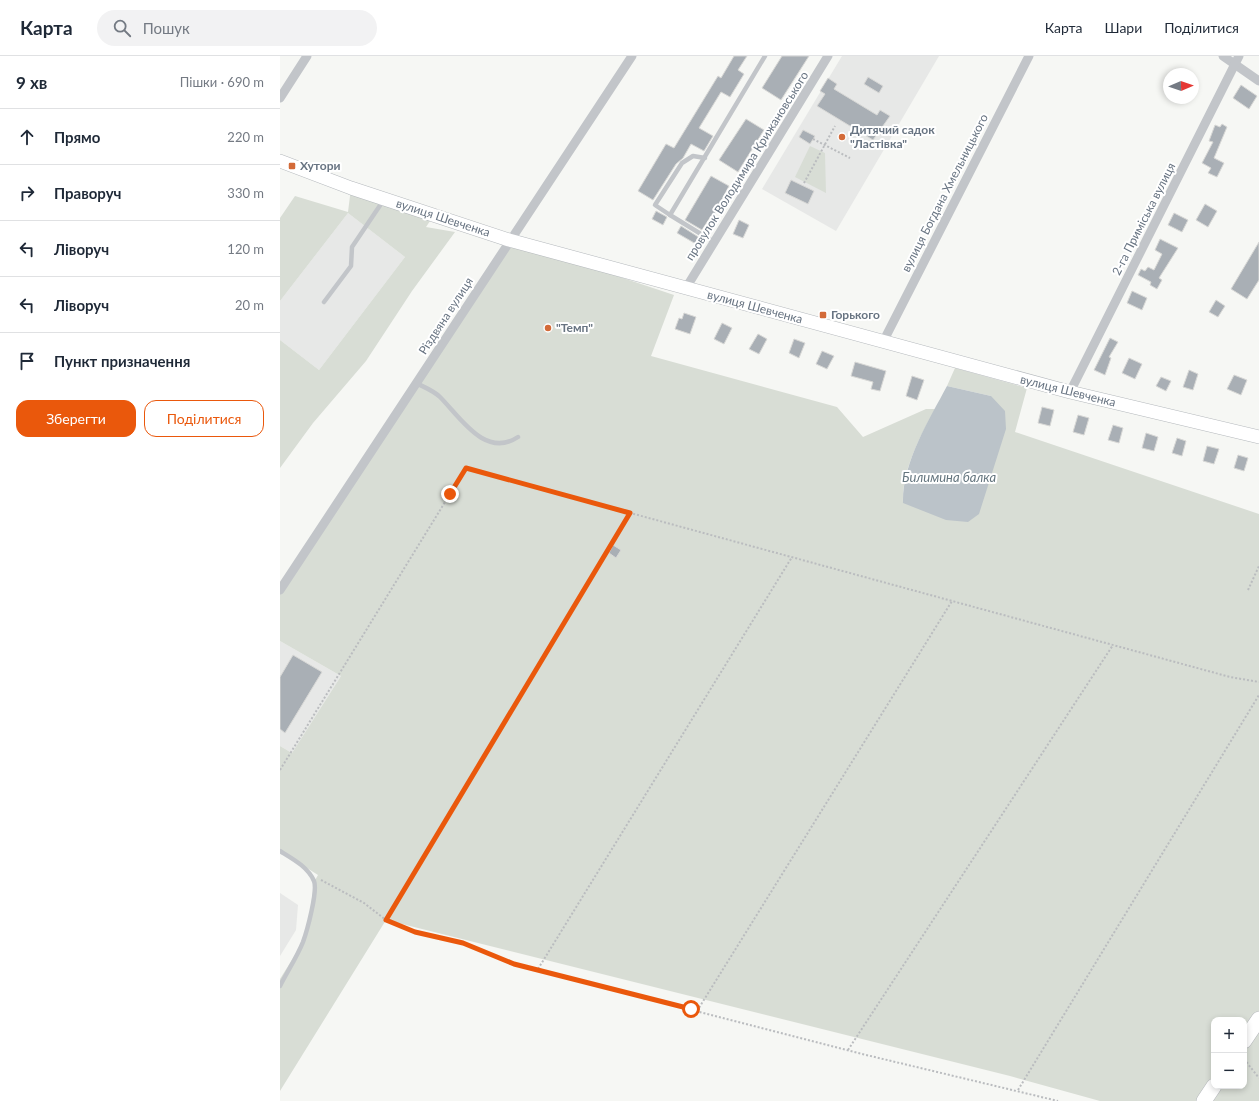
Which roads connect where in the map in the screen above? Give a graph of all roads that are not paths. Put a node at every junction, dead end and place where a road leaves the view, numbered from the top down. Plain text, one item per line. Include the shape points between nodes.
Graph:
1 (307, 56) edge
2 (632, 56) edge
3 (765, 56) edge
4 (828, 56) edge
5 (1029, 56) edge
6 (1223, 56) edge
7 (1237, 60) edge
8 (1259, 81) edge
9 (280, 98) edge
10 (705, 158) junction
11 (280, 161) edge
12 (384, 200) junction
13 (670, 215) junction
14 (509, 240) junction
15 (714, 242) junction
16 (686, 288) junction
17 (324, 302) dead end
18 (883, 342) junction
19 (416, 383) junction
20 (1070, 392) junction
21 (518, 437) dead end
22 (1259, 437) edge
23 (280, 590) edge
24 (280, 851) edge
25 (280, 986) edge
26 (1259, 1019) edge
27 (1247, 1037) edge
28 (1212, 1089) edge
29 (1204, 1101) edge

1 - 9 street
2 - 14 street, Різдвяна вулиця
3 - 10 lane
4 - 15 street, провулок Володимира Крижановського
5 - 18 street, вулиця Богдана Хмельницького
6 - 7 street
7 - 8 street
7 - 20 street, 2-га Приміська вулиця
10 - 13 lane
10 - 13 lane via 693,156 682,163 655,205
11 - 12 street, вулиця Шевченка
12 - 14 street, вулиця Шевченка
12 - 17 lane via 352,247 351,266
13 - 15 lane
14 - 16 street, вулиця Шевченка
14 - 19 street, Різдвяна вулиця
15 - 16 street, провулок Володимира Крижановського
16 - 18 street, вулиця Шевченка
18 - 20 street, вулиця Шевченка
19 - 21 lane via 439,396 470,430 482,438 495,443 510,443
19 - 23 street, Різдвяна вулиця
20 - 22 street, вулиця Шевченка
24 - 25 lane via 307,870 314,882 303,942
26 - 27 main road
28 - 29 main road

